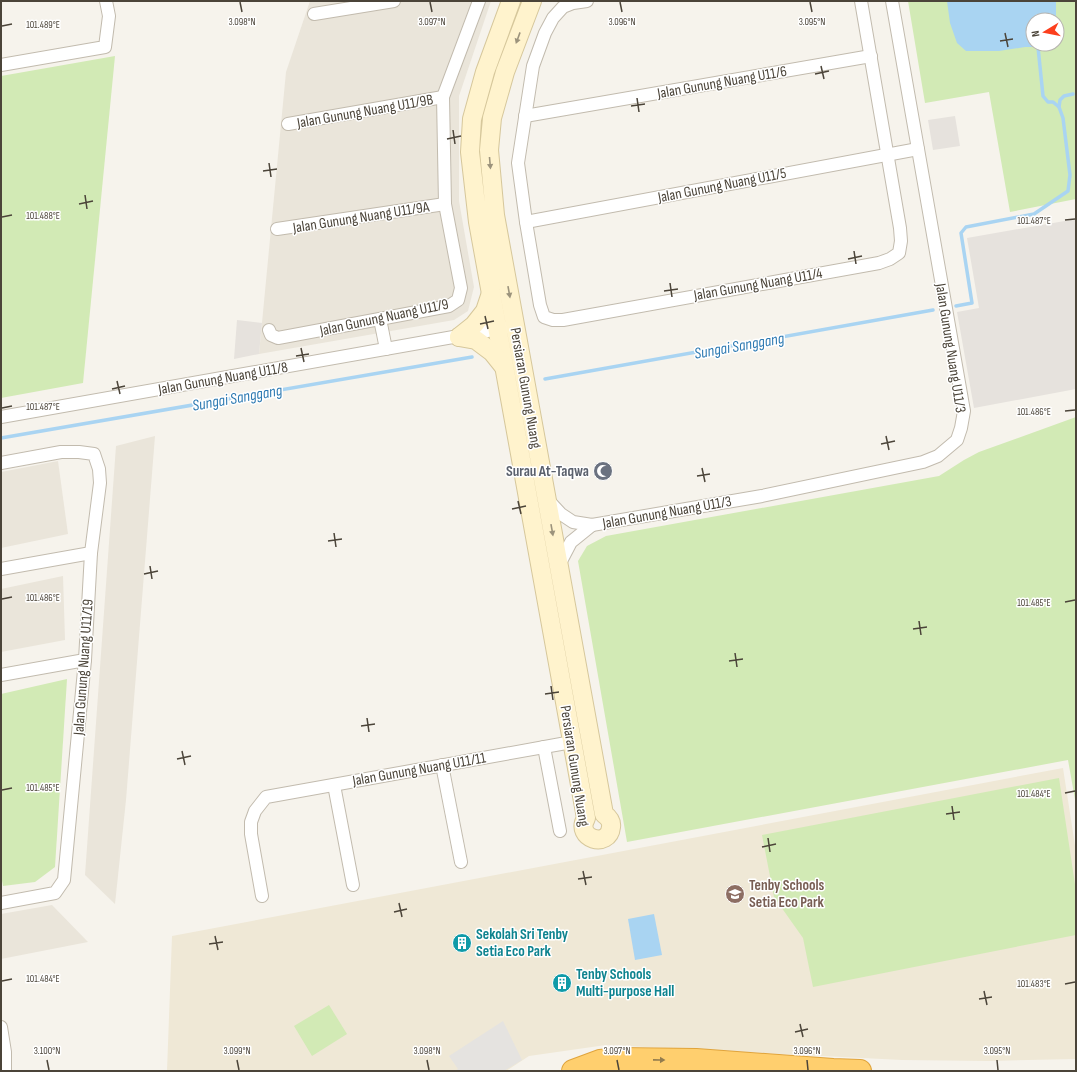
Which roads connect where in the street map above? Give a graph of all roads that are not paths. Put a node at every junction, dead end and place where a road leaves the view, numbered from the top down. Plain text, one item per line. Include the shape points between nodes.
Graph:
1 (106, 1) edge
2 (394, 1) edge
3 (480, 1) edge
4 (511, 1) edge
5 (532, 1) edge
6 (587, 1) edge
7 (861, 1) edge
8 (892, 1) edge
9 (314, 14) dead end
10 (871, 56) junction
11 (1, 65) edge
12 (443, 97) junction
13 (525, 116) junction
14 (288, 124) dead end
15 (918, 149) junction
16 (888, 154) junction
17 (445, 204) junction
18 (526, 222) junction
19 (277, 230) dead end
20 (491, 293) junction
21 (380, 319) junction
22 (506, 328) junction
23 (269, 330) dead end
24 (459, 336) junction
25 (386, 349) junction
26 (505, 368) junction
27 (1, 417) edge
28 (1, 463) edge
29 (547, 499) junction
30 (592, 525) junction
31 (91, 553) junction
32 (559, 565) junction
33 (1, 569) edge
34 (85, 660) junction
35 (1, 675) edge
36 (572, 742) junction
37 (544, 747) junction
38 (442, 765) junction
39 (334, 785) junction
40 (560, 831) dead end
41 (461, 862) dead end
42 (353, 885) dead end
43 (262, 896) dead end
44 (1, 904) edge
45 (1, 1027) edge
46 (611, 1066) edge
47 (5, 1071) edge
48 (573, 1071) edge
49 (860, 1071) edge

1 - 11 street via 109,16 105,47
2 - 9 street
3 - 12 street, Jalan Gunung Nuang U11/9
4 - 20 street, Persiaran Gunung Nuang via 485,72 472,119 470,152 478,222
5 -> 22 street, Persiaran Gunung Nuang via 505,72 492,118 489,150
6 - 13 street via 563,7 553,18 534,66
7 - 10 street
8 - 15 street, Jalan Gunung Nuang U11/3
10 - 13 street, Jalan Gunung Nuang U11/6
10 - 16 street
12 - 14 street, Jalan Gunung Nuang U11/9B
12 - 17 street, Jalan Gunung Nuang U11/9
13 - 18 street via 518,163
15 - 16 street, Jalan Gunung Nuang U11/5
15 - 30 street, Jalan Gunung Nuang U11/3 via 964,411 962,428 957,440 938,456 923,462 762,496
16 - 18 street, Jalan Gunung Nuang U11/5
16 - 18 street, Jalan Gunung Nuang U11/4 via 901,241 899,253 878,263 553,320 544,317 539,299
17 - 19 street, Jalan Gunung Nuang U11/9A
17 - 21 street, Jalan Gunung Nuang U11/9 via 461,288 458,300 449,306
20 - 22 street, Persiaran Gunung Nuang
20 - 24 street via 485,311 474,325
21 - 23 street, Jalan Gunung Nuang U11/9 via 278,338 271,335
21 - 25 street
22 - 24 street, Jalan Gunung Nuang U11/8
22 - 26 street, Persiaran Gunung Nuang
22 - 29 street, Persiaran Gunung Nuang
24 - 25 street, Jalan Gunung Nuang U11/8
24 - 26 street via 476,340 492,352
25 - 27 street, Jalan Gunung Nuang U11/8
26 - 36 street, Persiaran Gunung Nuang
28 - 31 street, Jalan Gunung Nuang U11/19 via 61,452 94,454 100,483
29 - 30 street, Jalan Gunung Nuang U11/3 via 573,522
29 -> 32 street, Persiaran Gunung Nuang
30 - 32 street, Jalan Gunung Nuang U11/3 via 571,542
31 - 33 street
31 - 34 street, Jalan Gunung Nuang U11/19
32 - 36 street, Persiaran Gunung Nuang via 604,814 611,823 610,833 602,839 589,837 584,829 586,818
34 - 35 street
34 - 44 street, Jalan Gunung Nuang U11/19 via 64,880 56,893
36 - 37 street, Jalan Gunung Nuang U11/11
37 - 38 street, Jalan Gunung Nuang U11/11
37 - 40 street
38 - 39 street, Jalan Gunung Nuang U11/11
38 - 41 street
39 - 42 street
39 - 43 street, Jalan Gunung Nuang U11/11 via 266,797 256,811 251,822 251,834
45 - 47 street via 6,1052
46 - 48 highway
46 -> 49 highway via 696,1060

